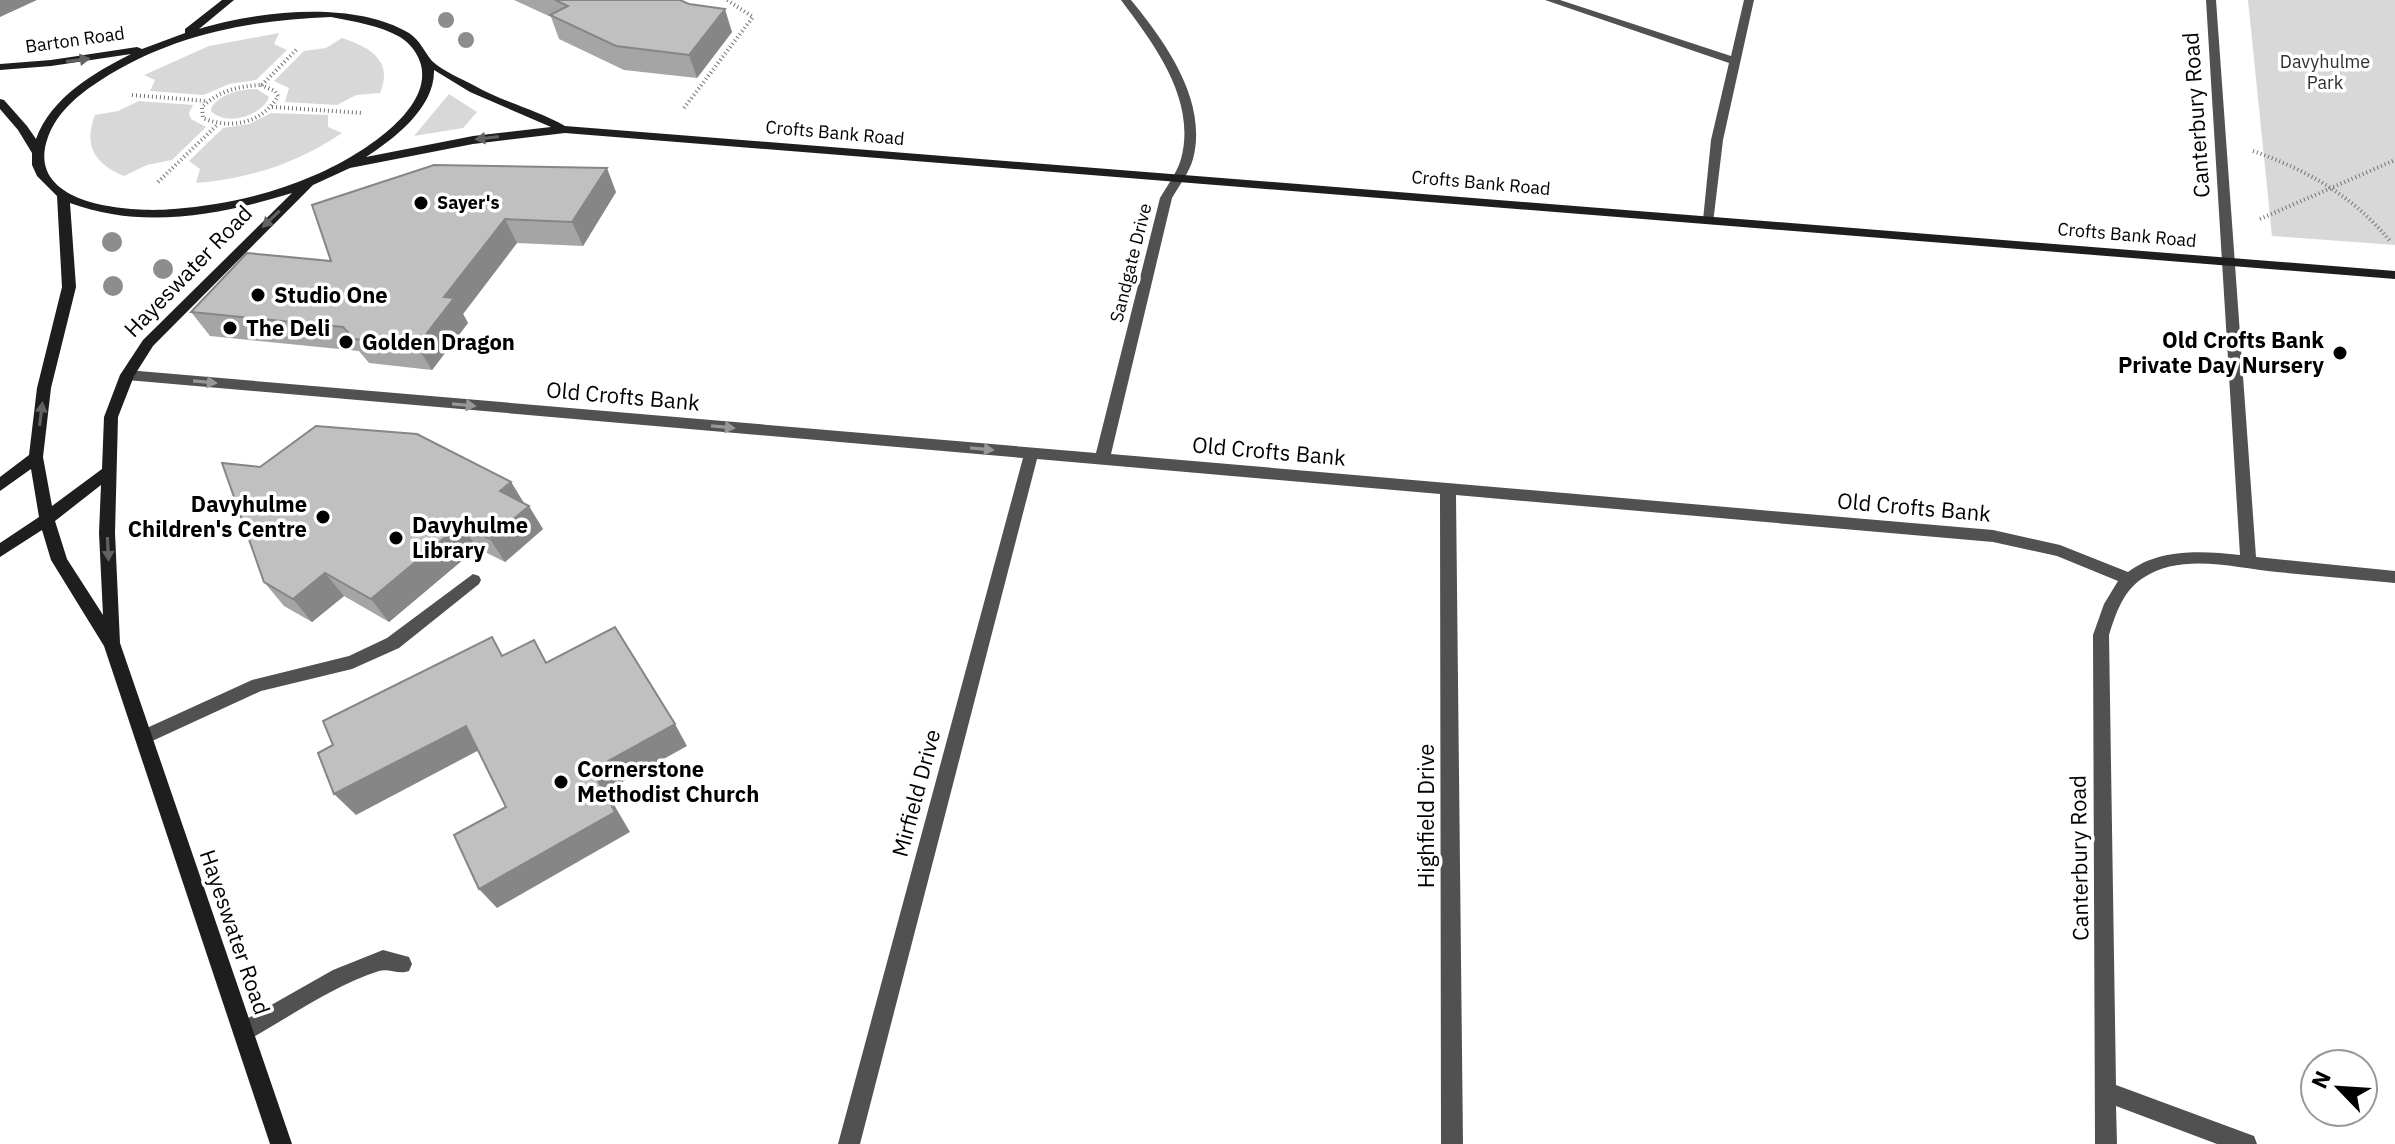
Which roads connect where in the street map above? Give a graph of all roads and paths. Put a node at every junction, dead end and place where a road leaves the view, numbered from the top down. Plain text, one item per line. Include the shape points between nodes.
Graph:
1 (229, 0) edge
2 (339, 0) edge
3 (727, 0) edge
4 (1126, 0) edge
5 (1550, 0) edge
6 (1749, 0) edge
7 (2211, 0) edge
8 (360, 18) junction
9 (184, 34) junction
10 (155, 47) junction
11 (1734, 61) junction
12 (429, 63) junction
13 (0, 67) edge
14 (78, 91) junction
15 (207, 101) junction
16 (0, 102) edge
17 (271, 107) junction
18 (411, 116) junction
19 (218, 124) junction
20 (565, 129) junction
21 (661, 137) junction
22 (2223, 143) junction
23 (37, 152) junction
24 (2395, 160) edge
25 (345, 165) junction
26 (1177, 178) junction
27 (311, 181) junction
28 (2334, 189) junction
29 (63, 196) junction
30 (127, 213) junction
31 (1709, 220) junction
32 (2227, 232) junction
33 (2395, 248) edge
34 (2229, 261) junction
35 (2395, 275) edge
36 (127, 375) junction
37 (1031, 454) junction
38 (36, 457) junction
39 (1102, 459) junction
40 (109, 471) junction
41 (0, 485) edge
42 (1448, 488) junction
43 (47, 519) junction
44 (0, 551) edge
45 (2248, 563) junction
46 (2395, 577) edge
47 (2129, 579) junction
48 (473, 580) dead end
49 (112, 644) junction
50 (144, 737) junction
51 (402, 964) dead end
52 (243, 1032) junction
53 (2106, 1092) junction
54 (281, 1144) edge
55 (849, 1144) edge
56 (1452, 1144) edge
57 (2106, 1144) edge
58 (2246, 1144) edge

1 - 9 main road
2 - 8 main road
3 - 21 path via 753,17
4 - 26 street, Sandgate Drive via 1150,28 1182,93 1189,127 1187,160
5 - 11 street
6 - 11 street
7 - 22 street, Canterbury Road
8 - 9 main road via 295,15
8 - 12 main road, Crofts Bank Road via 394,27 417,43
9 - 10 main road
13 -> 10 main road, Barton Road
10 - 14 main road
11 - 31 street via 1717,140
12 - 18 main road via 427,88
12 - 20 main road, Crofts Bank Road via 484,95
14 - 15 path
14 - 23 main road via 49,121
15 - 17 path via 226,90 261,85 275,91
15 - 19 path via 200,113
16 - 23 main road
17 - 18 path
17 - 19 path via 253,118
18 - 25 main road
19 - 30 path
20 - 21 main road, Crofts Bank Road
20 -> 25 main road, Crofts Bank Road via 473,140
21 - 26 main road, Crofts Bank Road
22 - 28 path via 2269,156
22 - 32 street, Canterbury Road
23 - 29 main road via 42,176
24 - 28 path
25 - 27 main road
26 - 31 main road, Crofts Bank Road
26 - 39 street, Sandgate Drive via 1166,198
27 - 30 main road via 211,208
27 -> 36 main road, Hayeswater Road via 148,343
28 - 32 path
28 - 33 path via 2360,208
29 - 30 main road
38 -> 29 main road, Hayeswater Road via 44,388 69,287
31 - 34 main road, Crofts Bank Road
32 - 34 street, Canterbury Road
34 - 35 main road, Crofts Bank Road
34 - 45 street, Canterbury Road
36 -> 37 street, Old Crofts Bank
36 - 40 main road, Hayeswater Road via 111,417
37 - 39 street, Old Crofts Bank
37 - 55 street, Mirfield Drive
38 - 41 main road
38 - 43 main road, Hayeswater Road
39 - 42 street, Old Crofts Bank
40 - 43 main road
40 -> 49 main road, Hayeswater Road
42 - 47 street, Old Crofts Bank via 1993,536 2060,551
42 - 56 street, Highfield Drive
43 - 44 main road
43 - 49 main road, Hayeswater Road via 59,560
45 - 46 street
45 - 47 street via 2173,560
47 - 53 street, Canterbury Road via 2108,609 2101,635
48 - 50 street via 393,643 352,662 258,685
49 - 50 main road, Hayeswater Road
50 - 52 main road, Hayeswater Road
51 - 52 street via 383,960 340,977
52 - 54 main road, Hayeswater Road
53 - 57 street, Canterbury Road
53 - 58 street

